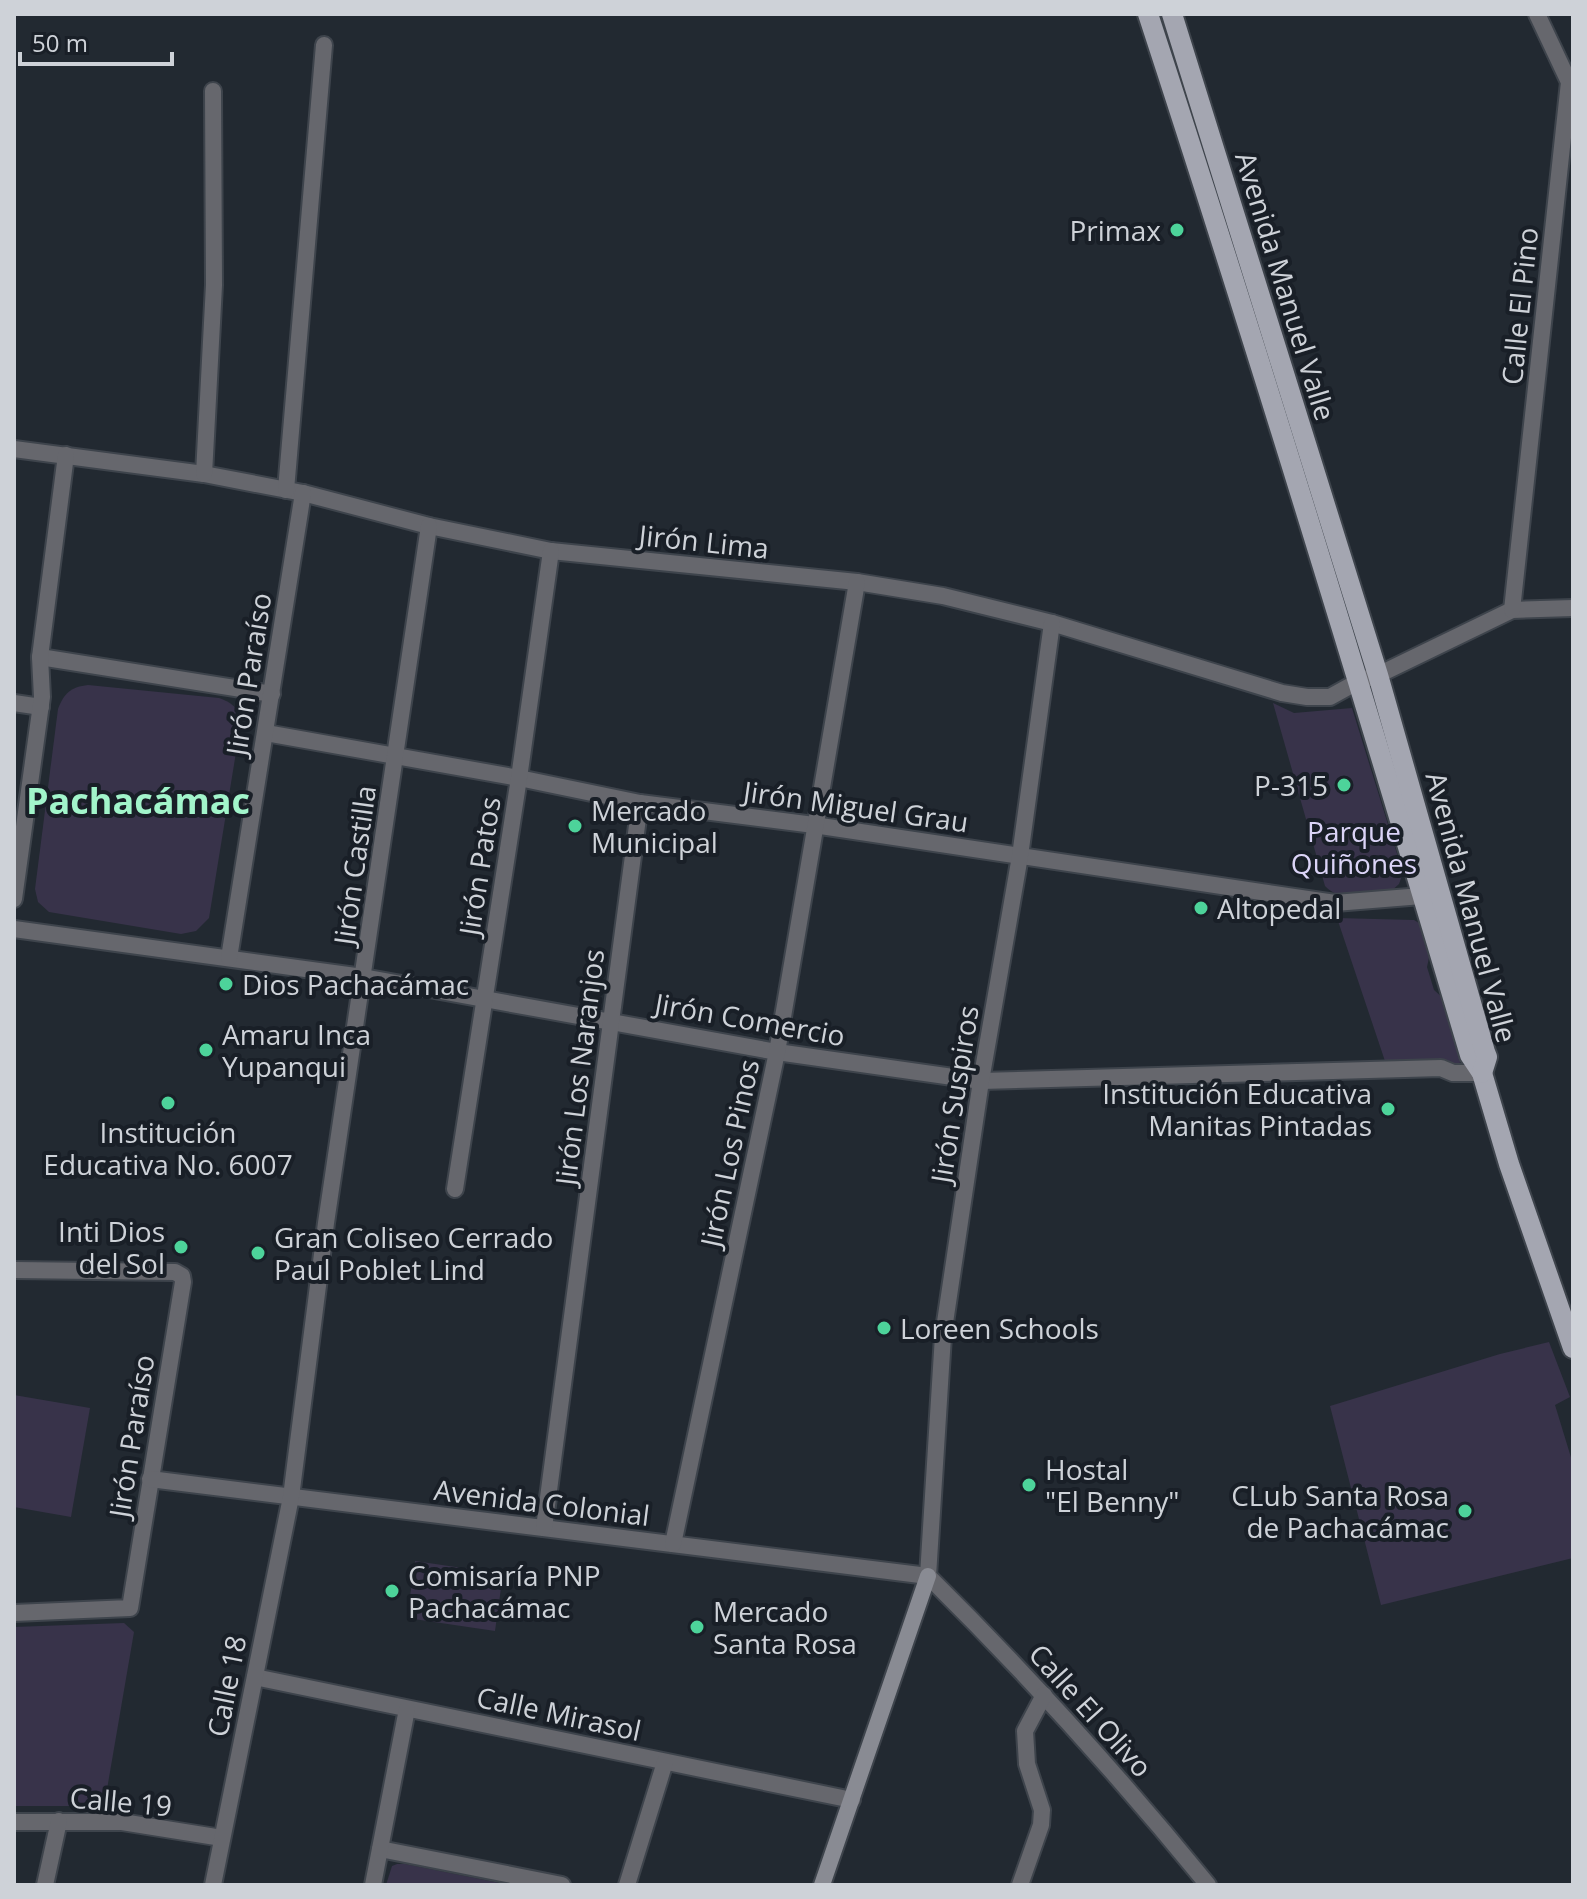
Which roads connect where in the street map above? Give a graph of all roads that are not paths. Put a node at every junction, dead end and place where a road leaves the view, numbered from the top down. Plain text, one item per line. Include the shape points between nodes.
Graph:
1 (1148, 14) edge
2 (1172, 14) edge
3 (1537, 14) edge
4 (324, 45) dead end
5 (1571, 82) edge
6 (213, 91) dead end
7 (14, 449) edge
8 (66, 455) junction
9 (204, 474) junction
10 (286, 490) junction
11 (303, 493) junction
12 (429, 526) junction
13 (551, 551) junction
14 (857, 582) junction
15 (1573, 608) edge
16 (1512, 610) junction
17 (1052, 623) junction
18 (40, 657) junction
19 (1368, 678) junction
20 (272, 694) junction
21 (14, 703) edge
22 (41, 707) junction
23 (266, 733) junction
24 (396, 756) junction
25 (519, 778) junction
26 (640, 803) junction
27 (814, 825) junction
28 (1020, 856) junction
29 (1432, 896) junction
30 (14, 899) edge
31 (14, 929) edge
32 (229, 958) junction
33 (363, 977) junction
34 (484, 998) junction
35 (611, 1022) junction
36 (777, 1052) junction
37 (1482, 1073) junction
38 (981, 1081) junction
39 (455, 1189) dead end
40 (14, 1270) edge
41 (1573, 1348) edge
42 (150, 1479) junction
43 (291, 1497) junction
44 (544, 1528) junction
45 (673, 1544) junction
46 (928, 1576) junction
47 (14, 1613) edge
48 (255, 1677) junction
49 (1044, 1695) junction
50 (407, 1709) junction
51 (665, 1762) junction
52 (852, 1800) junction
53 (59, 1821) junction
54 (14, 1822) edge
55 (222, 1838) junction
56 (380, 1849) junction
57 (45, 1885) edge
58 (213, 1885) edge
59 (373, 1885) edge
60 (562, 1885) edge
61 (627, 1885) edge
62 (822, 1885) edge
63 (1020, 1885) edge
64 (1208, 1885) edge

1 - 19 main road, Avenida Manuel Valle
2 - 19 main road, Avenida Manuel Valle
3 - 5 street, Calle El Pino
4 - 10 street
5 - 16 street, Calle El Pino
6 - 9 street via 214,285
7 - 8 street, Jirón Lima
8 - 9 street, Jirón Lima
8 - 18 street
9 - 10 street, Jirón Lima
10 - 11 street, Jirón Lima
11 - 12 street, Jirón Lima
11 - 20 street, Jirón Paraíso
12 - 13 street, Jirón Lima
12 - 24 street, Jirón Castilla
13 - 14 street, Jirón Lima
13 - 25 street, Jirón Patos
14 - 17 street, Jirón Lima
14 - 27 street, Jirón Los Pinos
15 - 16 street
16 - 19 street, Jirón Lima
17 - 19 street, Jirón Lima via 1282,693 1330,697
17 - 28 street, Jirón Suspiros
18 - 20 street
18 - 22 street
19 - 29 main road, Avenida Manuel Valle
20 - 23 street, Jirón Paraíso
21 - 22 street
22 - 30 street
23 - 24 street, Jirón Miguel Grau
23 - 32 street, Jirón Paraíso
24 - 25 street, Jirón Miguel Grau
24 - 33 street, Jirón Castilla
25 - 26 street, Jirón Miguel Grau
25 - 34 street, Jirón Patos
26 - 27 street, Jirón Miguel Grau
26 - 35 street, Jirón Los Naranjos
27 - 28 street, Jirón Miguel Grau
27 - 36 street, Jirón Los Pinos
28 - 29 street, Jirón Miguel Grau via 1335,903
28 - 38 street, Jirón Suspiros
29 - 37 main road, Avenida Manuel Valle via 1470,1055
31 - 32 street, Jirón Comercio
32 - 33 street, Jirón Comercio
33 - 34 street, Jirón Comercio
33 - 43 street, Jirón Castilla
34 - 35 street, Jirón Comercio
34 - 39 street, Jirón Patos
35 - 36 street, Jirón Comercio
35 - 44 street, Jirón Los Naranjos
36 - 38 street, Jirón Comercio
36 - 45 street, Jirón Los Pinos
37 - 38 street, Jirón Comercio via 1441,1068
37 - 41 main road, Avenida Manuel Valle
38 - 46 street, Jirón Suspiros via 943,1336
40 - 42 street, Jirón Paraíso via 179,1273 183,1282
42 - 43 street, Avenida Colonial
42 - 47 street, Jirón Paraíso via 130,1608
43 - 44 street, Avenida Colonial
43 - 48 street, Calle 18
44 - 45 street, Avenida Colonial
45 - 46 street, Avenida Colonial
46 - 49 street, Calle El Olivo
46 - 52 street
48 - 50 street, Calle Mirasol
48 - 55 street, Calle 18
49 - 63 street via 1025,1731 1027,1764 1042,1810
49 - 64 street, Calle El Olivo
50 - 51 street, Calle Mirasol
50 - 56 street
51 - 52 street, Calle Mirasol
51 - 61 street
52 - 62 street
53 - 54 street, Calle 19
53 - 55 street, Calle 19 via 122,1822
53 - 57 street
55 - 58 street, Calle 18
56 - 59 street
56 - 60 street

